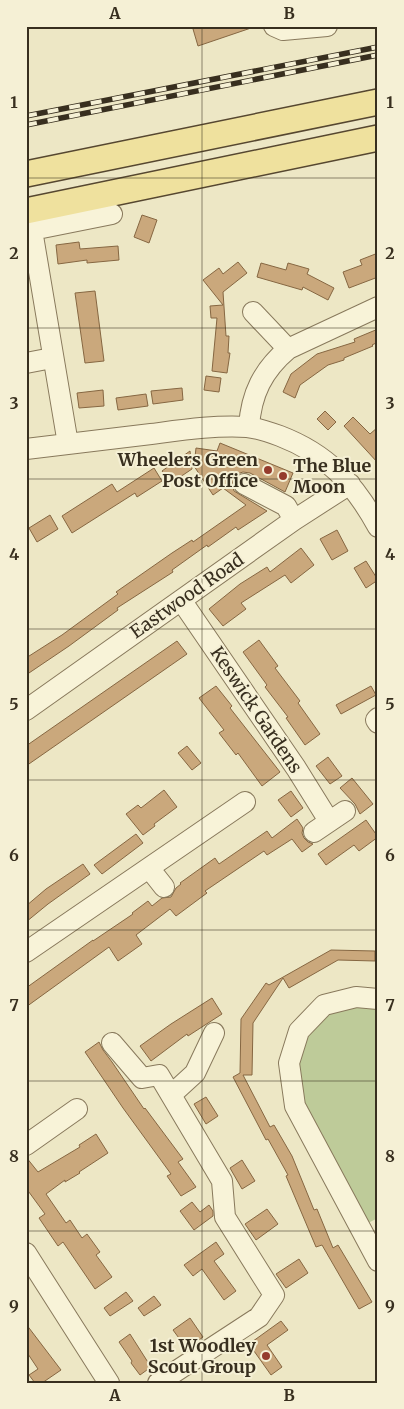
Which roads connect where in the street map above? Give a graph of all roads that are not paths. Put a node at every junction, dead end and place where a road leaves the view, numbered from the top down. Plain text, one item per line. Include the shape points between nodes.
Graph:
1 (274, 26) edge
2 (327, 26) edge
3 (378, 102) edge
4 (378, 138) edge
5 (26, 174) edge
6 (112, 214) dead end
7 (28, 224) edge
8 (378, 307) edge
9 (253, 312) dead end
10 (288, 349) junction
11 (52, 358) junction
12 (26, 363) edge
13 (249, 427) junction
14 (68, 444) junction
15 (26, 449) edge
16 (244, 484) dead end
17 (350, 484) junction
18 (294, 520) junction
19 (378, 527) edge
20 (181, 600) junction
21 (26, 710) edge
22 (378, 718) edge
23 (378, 723) edge
24 (245, 802) dead end
25 (329, 821) dead end
26 (149, 868) junction
27 (164, 887) dead end
28 (26, 952) edge
29 (378, 999) edge
30 (214, 1033) dead end
31 (112, 1043) dead end
32 (171, 1095) junction
33 (77, 1109) dead end
34 (26, 1145) edge
35 (26, 1253) edge
36 (378, 1261) edge
37 (100, 1380) edge
38 (158, 1383) edge

1 - 2 street via 283,30
3 - 5 main road
4 - 7 main road
6 - 7 street
7 - 11 street
8 - 10 street
9 - 10 street
10 - 13 street via 278,357 256,388
11 - 12 street
11 - 14 street
13 - 14 street via 182,430
13 - 17 street via 313,451
14 - 15 street
16 - 18 street via 286,506
17 - 18 street, Eastwood Road
17 - 19 street
18 - 20 street, Eastwood Road
20 - 21 street, Eastwood Road
20 - 25 street, Keswick Gardens
22 - 23 street
24 - 26 street
26 - 27 street
26 - 28 street
29 - 36 street via 356,997 324,1005 299,1031 289,1063 295,1106
30 - 32 street via 195,1073
31 - 32 street via 142,1078 159,1075
32 - 38 street via 222,1181 226,1217 274,1294 259,1317
33 - 34 street via 64,1129
35 - 37 street

